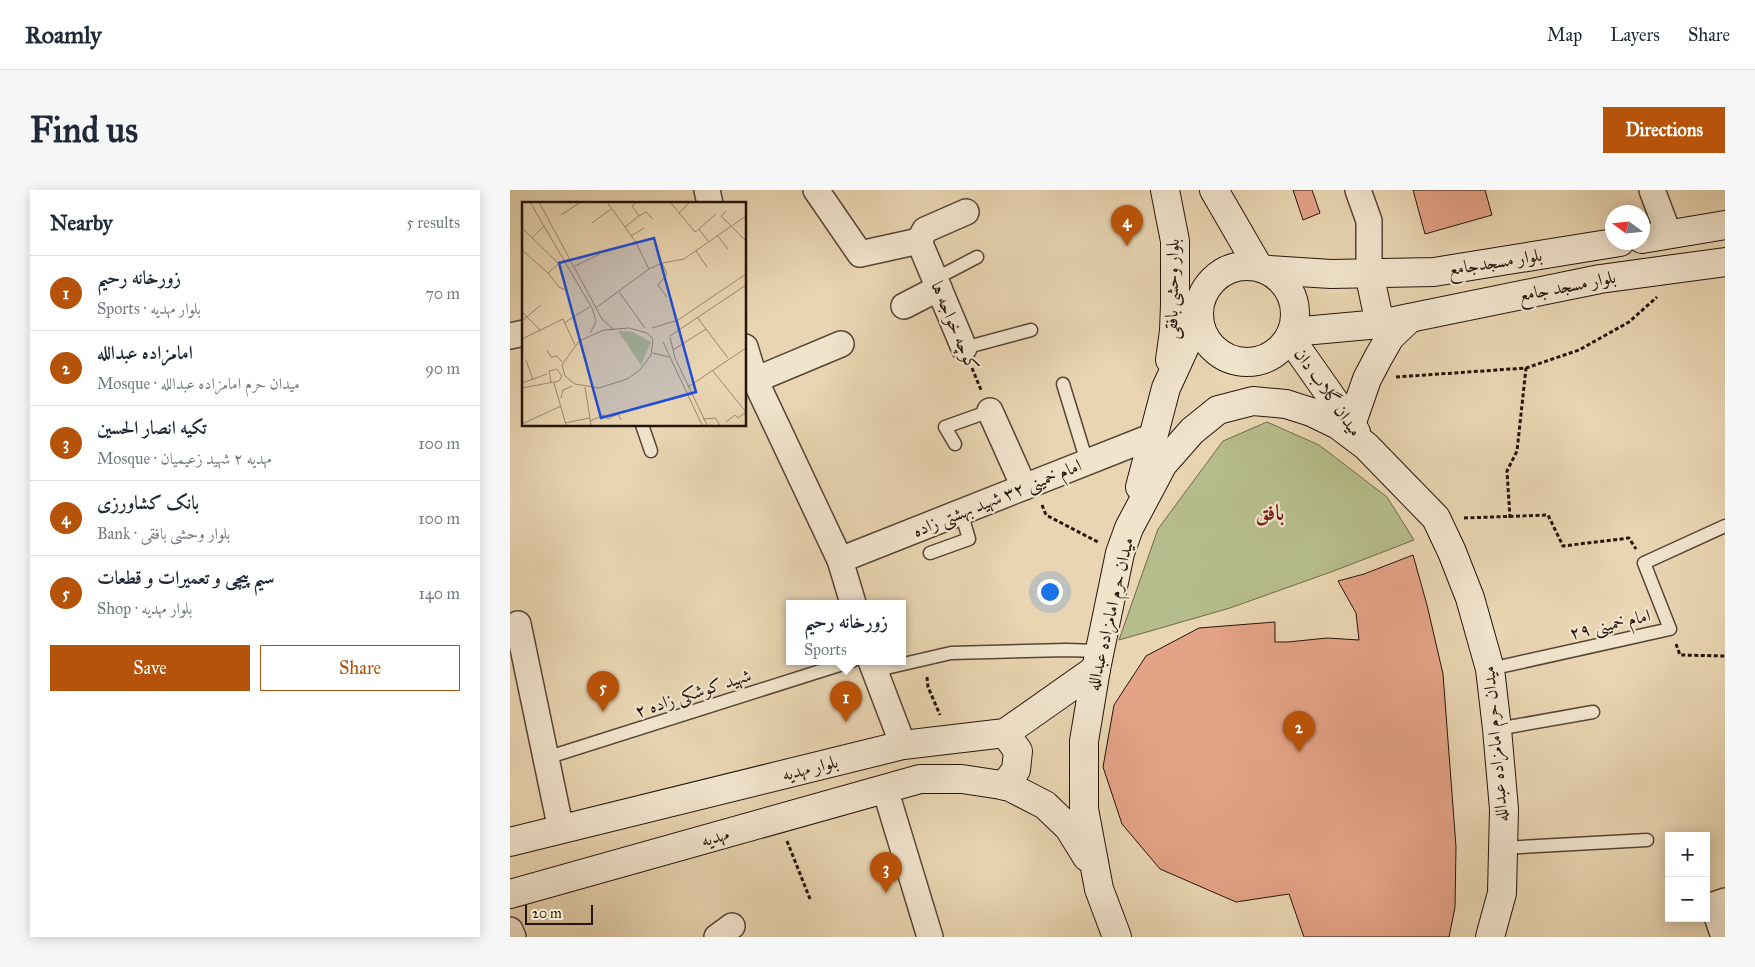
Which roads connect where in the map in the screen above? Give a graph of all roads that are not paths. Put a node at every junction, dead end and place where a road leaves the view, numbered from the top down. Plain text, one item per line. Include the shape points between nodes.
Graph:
1 (816, 190) edge
2 (1165, 190) edge
3 (1214, 190) edge
4 (1358, 190) edge
5 (1652, 190) edge
6 (966, 212) dead end
7 (1725, 225) edge
8 (1656, 237) edge
9 (919, 241) junction
10 (1175, 241) junction
11 (1605, 244) edge
12 (977, 257) dead end
13 (1725, 262) edge
14 (1263, 268) junction
15 (1369, 273) junction
16 (937, 283) junction
17 (904, 306) dead end
18 (1199, 313) junction
19 (1410, 318) junction
20 (1380, 324) junction
21 (1031, 330) dead end
22 (1291, 335) junction
23 (841, 344) dead end
24 (964, 348) joint
25 (746, 350) edge
26 (755, 380) junction
27 (1063, 384) dead end
28 (1166, 388) junction
29 (990, 411) joint
30 (642, 426) edge
31 (1358, 435) junction
32 (1153, 436) junction
33 (954, 444) dead end
34 (651, 451) dead end
35 (1087, 462) junction
36 (1029, 485) junction
37 (961, 512) junction
38 (1725, 526) edge
39 (1125, 541) junction
40 (930, 554) dead end
41 (840, 560) junction
42 (852, 600) edge
43 (518, 624) dead end
44 (1097, 660) junction
45 (906, 661) edge
46 (862, 665) edge
47 (865, 665) edge
48 (1490, 670) junction
49 (1593, 712) dead end
50 (1497, 729) junction
51 (1005, 734) junction
52 (903, 745) junction
53 (546, 758) junction
54 (1004, 786) junction
55 (885, 789) junction
56 (561, 830) junction
57 (1647, 840) dead end
58 (510, 842) edge
59 (1503, 848) junction
60 (1096, 871) junction
61 (510, 894) edge
62 (1725, 901) edge
63 (510, 930) edge
64 (513, 937) edge
65 (930, 937) edge
66 (1117, 937) edge
67 (1490, 937) edge
68 (1724, 937) edge

1 - 9 street via 860,254
2 - 10 main road, بلوار وحشی بافقی
3 - 14 main road
4 - 15 street via 1369,221
5 - 8 street
6 - 9 street via 925,230
7 - 8 main road
9 - 16 street, کوچه خواجه ها
10 - 18 main road
10 - 28 main road, بلوار وحشی بافقی via 1174,331
11 - 15 main road, بلوار مسجدجامع via 1434,272
12 - 16 lane
13 - 19 main road, بلوار مسجد جامع via 1600,279
14 - 15 main road, بلوار مسجدجامع via 1330,274
14 - 18 main road via 1242,265 1225,270 1212,280 1203,294
14 - 22 main road via 1280,278 1295,303 1296,318
15 - 20 main road
16 - 17 street
16 - 24 street, کوچه خواجه ها
18 - 22 main road via 1202,332 1210,345 1236,361 1252,362 1267,358 1280,350
18 - 28 main road, بلوار وحشی بافقی
19 - 20 main road, بلوار مسجد جامع
19 - 31 main road via 1390,337 1367,379
20 - 22 main road, بلوار مسجد جامع
21 - 24 lane
22 - 31 main road, میدان گلاب دان
23 - 26 street
25 - 26 street
26 - 41 street
27 - 35 lane
28 - 32 main road, بلوار وحشی بافقی
29 - 33 lane via 945,427
29 - 36 street
30 - 34 lane
31 - 39 main road, میدان حرم امامزاده عبدالله via 1311,412 1286,404 1253,401 1218,410 1192,430 1163,464
31 - 48 main road, میدان حرم امامزاده عبدالله via 1436,518 1470,598
32 - 35 street, امام خمینی ۳۲ شهید بهشتی زاده
32 - 39 main road, بلوار وحشی بافقی
35 - 36 street, امام خمینی ۳۲ شهید بهشتی زاده
36 - 37 street, امام خمینی ۳۲ شهید بهشتی زاده
37 - 40 lane via 969,539
37 - 41 street, امام خمینی ۳۲ شهید بهشتی زاده
38 - 48 lane, امام خمینی ۲۹ via 1644,563 1670,629
39 - 44 main road, میدان حرم امامزاده عبدالله
41 - 42 street
43 - 53 street
44 - 45 lane, شهید کوشکی زاده ۲ via 1066,650 951,653
44 - 51 main road, بلوار مهدیه
44 - 60 main road, میدان حرم امامزاده عبدالله via 1084,741 1084,809
46 - 53 lane, شهید کوشکی زاده ۲
47 - 52 street
48 - 50 main road, میدان حرم امامزاده عبدالله
49 - 50 lane
50 - 59 main road, میدان حرم امامزاده عبدالله via 1504,809
51 - 52 main road, بلوار مهدیه
51 - 54 main road via 1018,751 1016,770
52 - 56 main road, بلوار مهدیه
53 - 56 street
54 - 55 main road, مهدیه via 962,779 920,779
54 - 60 main road via 1045,805 1069,828
55 - 61 main road, مهدیه
55 - 65 street
56 - 58 main road, بلوار مهدیه
57 - 59 lane
59 - 67 main road, میدان حرم امامزاده عبدالله via 1502,893
60 - 66 main road, میدان حرم امامزاده عبدالله via 1099,889
62 - 68 street via 1714,905
63 - 64 street

